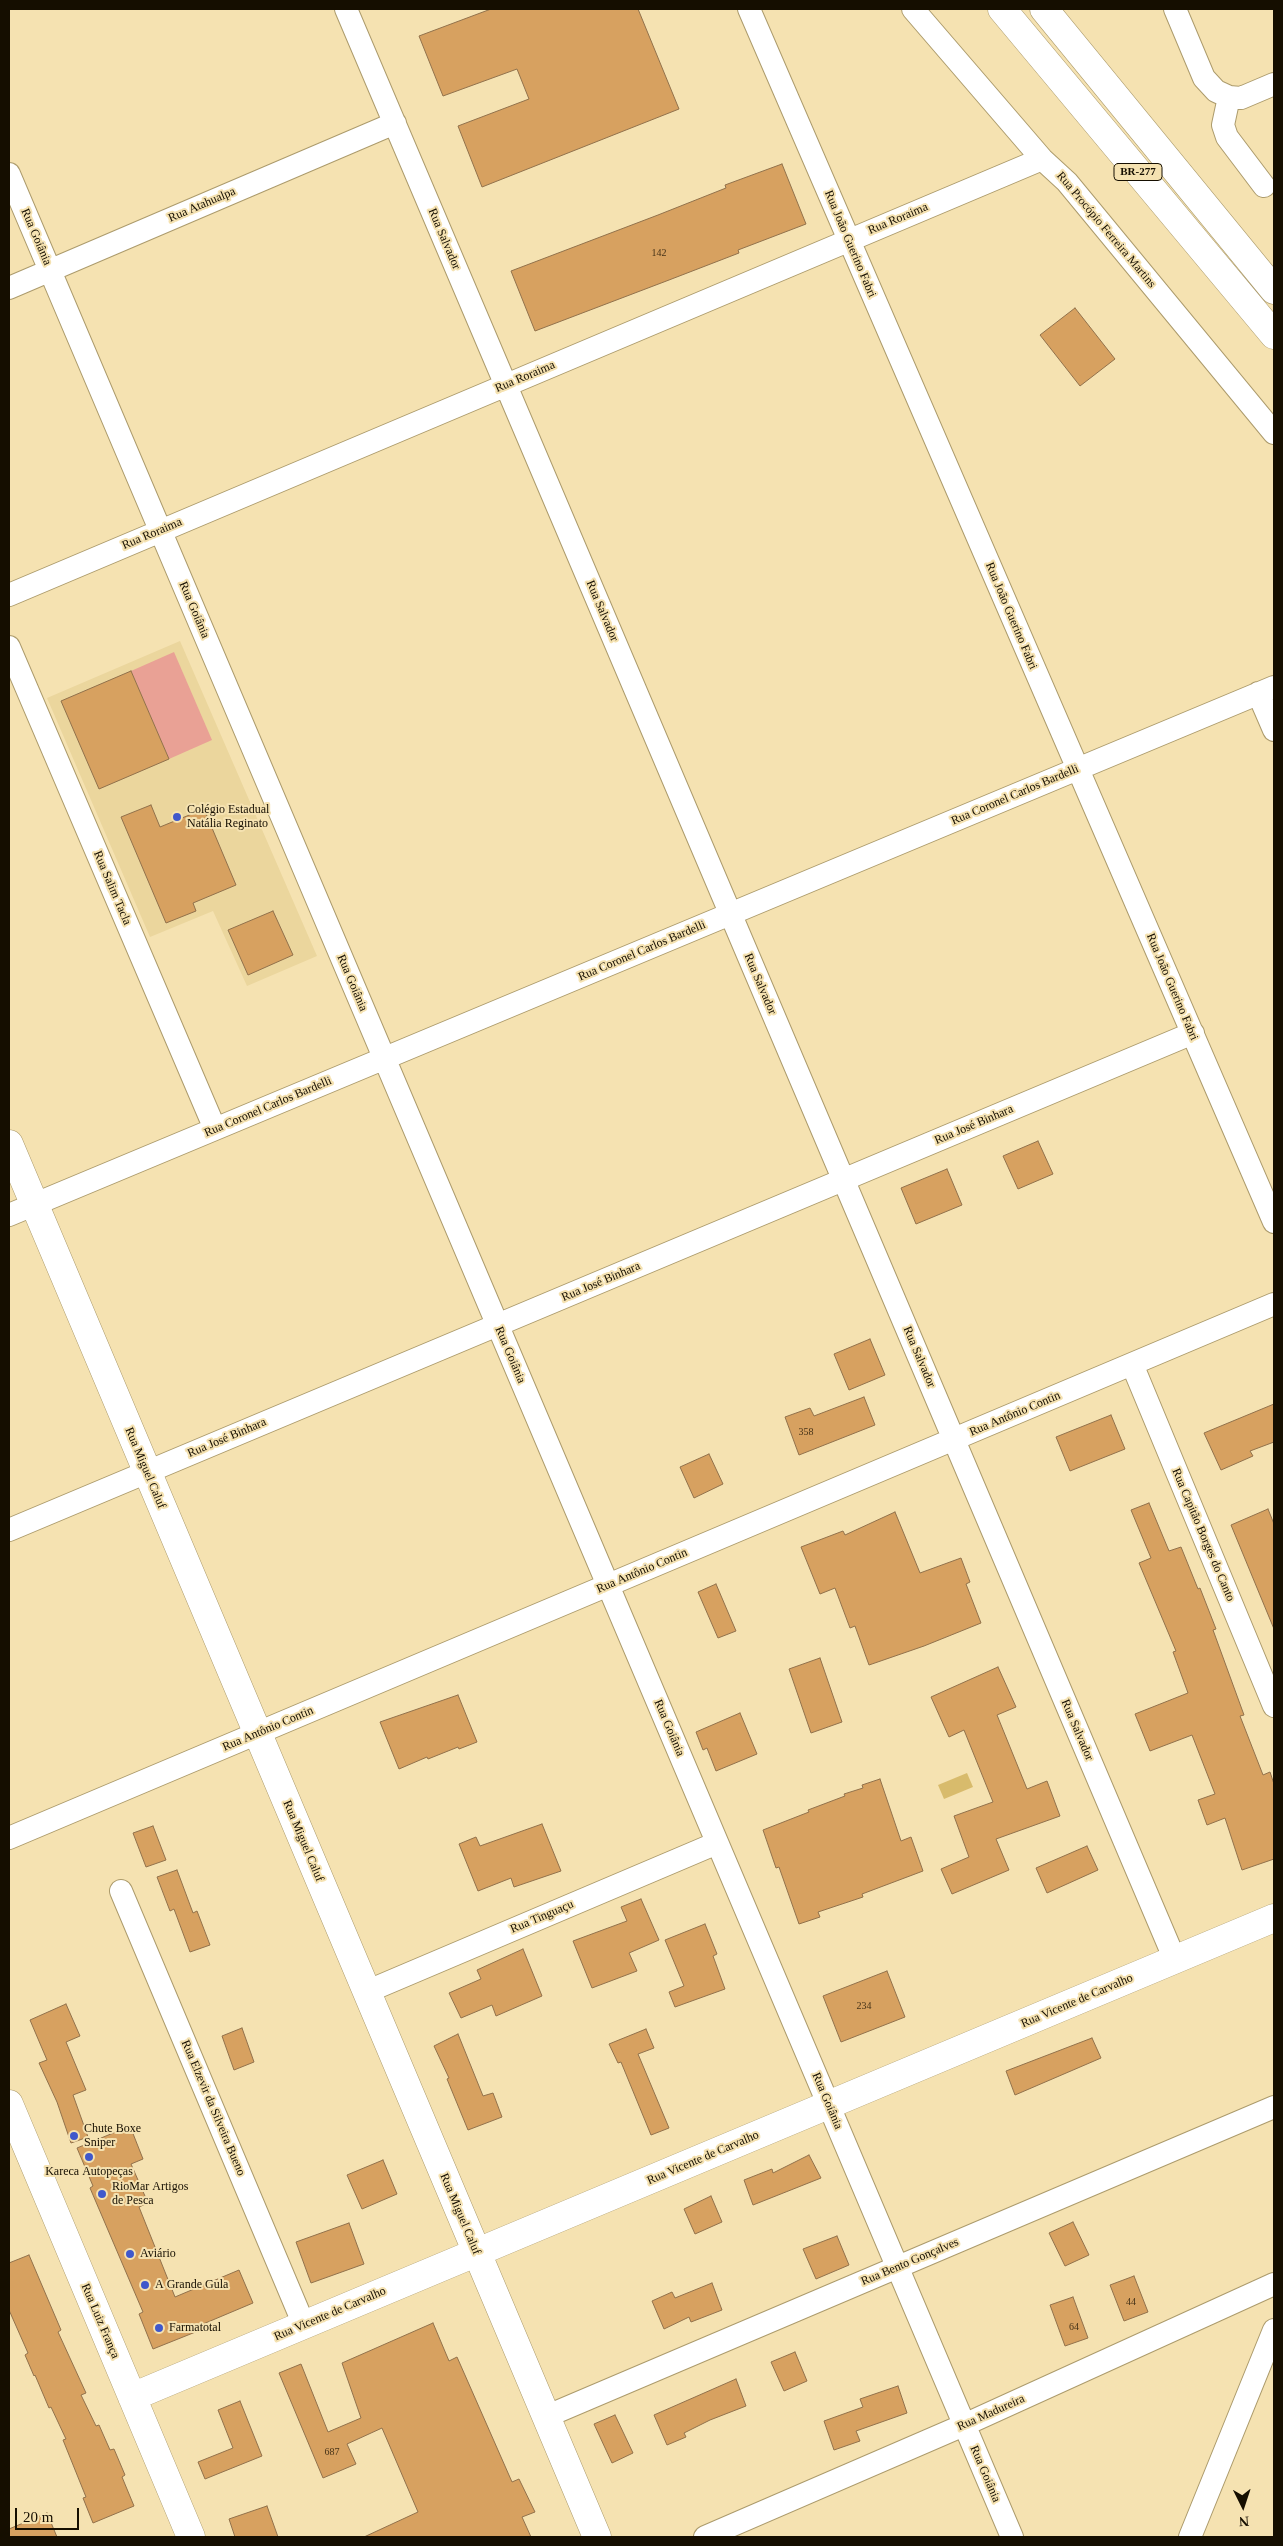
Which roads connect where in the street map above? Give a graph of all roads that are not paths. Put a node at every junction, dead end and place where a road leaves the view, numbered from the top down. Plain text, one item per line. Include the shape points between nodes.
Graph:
1 (346, 9) edge
2 (748, 9) edge
3 (913, 9) edge
4 (1002, 9) edge
5 (1044, 9) edge
6 (1175, 9) edge
7 (1274, 84) edge
8 (1229, 97) junction
9 (395, 123) junction
10 (1042, 159) junction
11 (9, 174) edge
12 (1264, 186) dead end
13 (849, 240) junction
14 (50, 270) junction
15 (1269, 279) edge
16 (9, 288) edge
17 (1274, 335) edge
18 (506, 385) junction
19 (1274, 433) edge
20 (160, 531) junction
21 (9, 595) edge
22 (9, 647) edge
23 (1266, 690) edge
24 (1274, 730) edge
25 (1078, 769) junction
26 (731, 914) junction
27 (1192, 1033) junction
28 (384, 1059) junction
29 (214, 1130) junction
30 (9, 1144) edge
31 (844, 1180) junction
32 (34, 1205) junction
33 (9, 1216) edge
34 (1274, 1222) edge
35 (1274, 1304) edge
36 (498, 1325) junction
37 (1132, 1364) junction
38 (954, 1440) junction
39 (147, 1472) junction
40 (9, 1530) edge
41 (608, 1585) junction
42 (1274, 1706) edge
43 (257, 1733) junction
44 (9, 1838) edge
45 (717, 1843) junction
46 (121, 1891) dead end
47 (1274, 1918) edge
48 (1174, 1960) junction
49 (366, 1992) junction
50 (9, 2104) edge
51 (828, 2105) junction
52 (1274, 2107) edge
53 (476, 2253) junction
54 (898, 2267) junction
55 (1274, 2284) edge
56 (304, 2325) junction
57 (1273, 2337) edge
58 (132, 2397) junction
59 (546, 2417) junction
60 (964, 2424) junction
61 (191, 2537) edge
62 (596, 2537) edge
63 (705, 2537) edge
64 (1012, 2537) edge
65 (1190, 2537) edge

1 - 9 street, Rua Salvador
2 - 13 street, Rua João Guerino Fabri
3 - 10 street, Rua Procópio Ferreira Martins
4 - 17 main road, BR-277
5 - 15 main road, BR-277
6 - 8 street via 1204,78 1216,91
7 - 8 street via 1241,98
8 - 12 street via 1223,125 1227,137
9 - 14 street, Rua Atahualpa
9 - 18 street, Rua Salvador
10 - 13 street, Rua Roraima
10 - 19 street, Rua Procópio Ferreira Martins via 1067,182
11 - 14 street, Rua Goiânia
13 - 18 street, Rua Roraima
13 - 25 street, Rua João Guerino Fabri
14 - 16 street, Rua Atahualpa
14 - 20 street, Rua Goiânia
18 - 20 street, Rua Roraima
18 - 26 street, Rua Salvador
20 - 21 street, Rua Roraima
20 - 28 street, Rua Goiânia
22 - 29 street, Rua Salim Tacla
23 - 24 street
23 - 25 street, Rua Coronel Carlos Bardelli
25 - 26 street, Rua Coronel Carlos Bardelli
25 - 27 street, Rua João Guerino Fabri
26 - 28 street, Rua Coronel Carlos Bardelli
26 - 31 street, Rua Salvador
27 - 31 street, Rua José Binhara
27 - 34 street, Rua João Guerino Fabri
28 - 29 street, Rua Coronel Carlos Bardelli
28 - 36 street, Rua Goiânia
29 - 32 street, Rua Coronel Carlos Bardelli
30 - 32 main road, Rua Miguel Caluf
31 - 36 street, Rua José Binhara
31 - 38 street, Rua Salvador
32 - 33 street, Rua Coronel Carlos Bardelli
32 - 39 main road, Rua Miguel Caluf
35 - 37 street, Rua Antônio Contin
36 - 39 street, Rua José Binhara
36 - 41 street, Rua Goiânia
37 - 38 street, Rua Antônio Contin
37 - 42 street, Rua Capitão Borges do Canto
38 - 41 street, Rua Antônio Contin
38 - 48 street, Rua Salvador
39 - 40 street, Rua José Binhara
39 - 43 main road, Rua Miguel Caluf
41 - 43 street, Rua Antônio Contin
41 - 45 street, Rua Goiânia
43 - 44 street, Rua Antônio Contin
43 - 49 main road, Rua Miguel Caluf
45 - 49 street, Rua Tinguaçu
45 - 51 street, Rua Goiânia
46 - 56 street, Rua Elzevir da Silveira Bueno
47 - 48 main road, Rua Vicente de Carvalho
48 - 51 main road, Rua Vicente de Carvalho
49 - 53 main road, Rua Miguel Caluf
50 - 58 main road, Rua Luiz França
51 - 53 main road, Rua Vicente de Carvalho
51 - 54 street, Rua Goiânia
52 - 54 street, Rua Bento Gonçalves
53 - 56 main road, Rua Vicente de Carvalho
53 - 59 main road, Rua Miguel Caluf
54 - 59 street, Rua Bento Gonçalves
54 - 60 street, Rua Goiânia
55 - 60 street, Rua Madureira
56 - 58 main road, Rua Vicente de Carvalho
57 - 65 street
58 - 61 main road, Rua Luiz França
59 - 62 main road, Rua Miguel Caluf
60 - 63 street, Rua Madureira
60 - 64 street, Rua Goiânia

